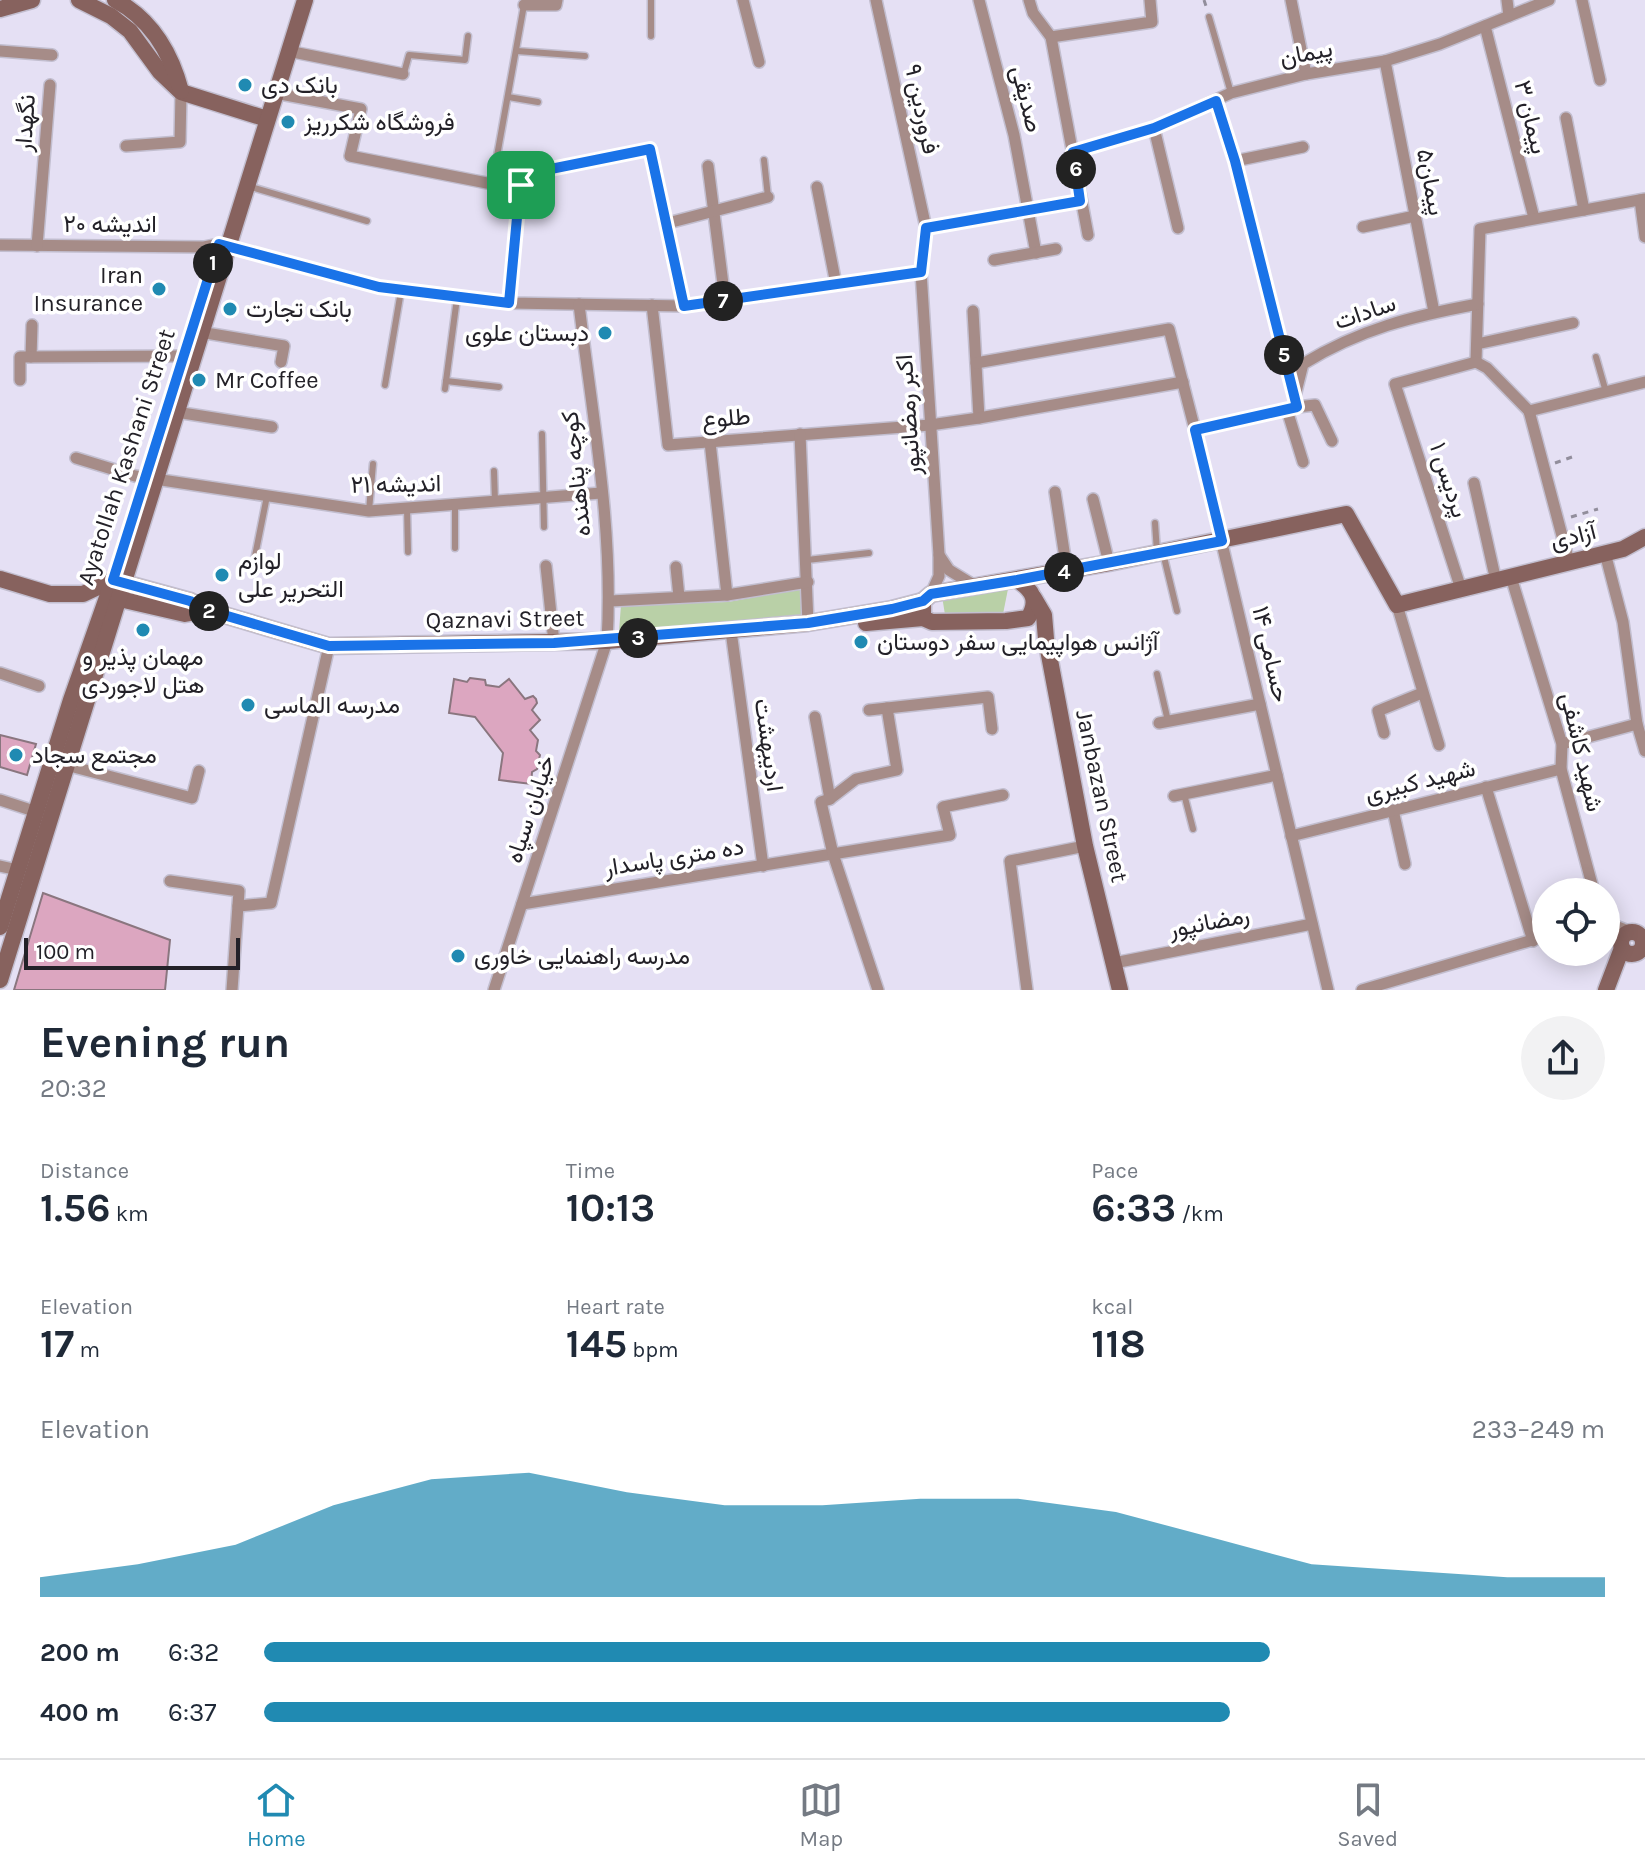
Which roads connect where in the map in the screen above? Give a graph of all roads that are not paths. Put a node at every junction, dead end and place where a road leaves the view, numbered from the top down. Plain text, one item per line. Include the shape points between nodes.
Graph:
1 (32, 0) edge
2 (79, 0) edge
3 (115, 0) edge
4 (296, 0) edge
5 (305, 0) edge
6 (557, 0) edge
7 (651, 0) edge
8 (743, 0) edge
9 (876, 0) edge
10 (979, 0) edge
11 (1029, 0) edge
12 (1150, 0) edge
13 (1291, 0) edge
14 (1507, 0) edge
15 (1549, 0) edge
16 (1582, 0) edge
17 (524, 5) joint
18 (0, 9) edge
19 (1509, 16) junction
20 (1209, 17) dead end
21 (1485, 26) junction
22 (468, 36) dead end
23 (651, 36) dead end
24 (1051, 37) junction
25 (0, 51) edge
26 (288, 51) junction
27 (517, 51) junction
28 (52, 55) dead end
29 (585, 56) dead end
30 (1385, 61) junction
31 (759, 62) dead end
32 (403, 74) joint
33 (1306, 74) junction
34 (1600, 80) dead end
35 (50, 85) dead end
36 (181, 92) junction
37 (275, 93) junction
38 (1231, 93) junction
39 (508, 97) junction
40 (1216, 101) junction
41 (538, 102) dead end
42 (263, 118) junction
43 (1566, 118) dead end
44 (1154, 128) junction
45 (126, 146) dead end
46 (1303, 147) dead end
47 (1073, 152) junction
48 (764, 160) dead end
49 (1235, 161) junction
50 (708, 166) dead end
51 (492, 184) junction
52 (521, 185) junction
53 (246, 186) junction
54 (817, 187) dead end
55 (768, 197) joint
56 (1642, 200) edge
57 (1080, 201) junction
58 (1584, 210) junction
59 (1027, 211) junction
60 (714, 212) junction
61 (1415, 216) junction
62 (1534, 218) junction
63 (367, 221) dead end
64 (668, 223) junction
65 (1363, 227) dead end
66 (926, 228) junction
67 (1178, 228) dead end
68 (1088, 235) dead end
69 (1645, 237) edge
70 (0, 245) edge
71 (223, 245) junction
72 (37, 246) junction
73 (1056, 249) dead end
74 (1036, 253) junction
75 (994, 260) dead end
76 (921, 272) junction
77 (836, 284) junction
78 (401, 291) junction
79 (457, 298) junction
80 (725, 300) junction
81 (509, 303) junction
82 (579, 304) junction
83 (1478, 304) junction
84 (652, 305) junction
85 (684, 306) junction
86 (973, 311) dead end
87 (1434, 312) junction
88 (1573, 323) dead end
89 (32, 325) dead end
90 (200, 332) junction
91 (1477, 344) junction
92 (184, 356) junction
93 (25, 357) junction
94 (1596, 357) dead end
95 (281, 362) dead end
96 (1476, 362) junction
97 (976, 363) junction
98 (20, 380) dead end
99 (1183, 382) junction
100 (1645, 382) edge
101 (385, 385) dead end
102 (499, 387) dead end
103 (1606, 392) junction
104 (1293, 405) junction
105 (1529, 411) junction
106 (176, 412) junction
107 (979, 418) junction
108 (930, 425) junction
109 (272, 427) dead end
110 (1195, 430) junction
111 (542, 434) dead end
112 (800, 434) junction
113 (1332, 441) dead end
114 (710, 442) junction
115 (76, 458) dead end
116 (1303, 462) dead end
117 (373, 464) dead end
118 (494, 471) dead end
119 (151, 478) junction
120 (1474, 483) dead end
121 (1055, 492) dead end
122 (601, 493) junction
123 (267, 496) junction
124 (543, 498) junction
125 (1093, 499) dead end
126 (495, 502) junction
127 (455, 504) junction
128 (407, 508) junction
129 (369, 511) junction
130 (1155, 523) dead end
131 (544, 527) dead end
132 (1645, 537) edge
133 (1222, 541) junction
134 (455, 548) dead end
135 (408, 552) dead end
136 (869, 553) dead end
137 (1160, 553) junction
138 (1605, 553) junction
139 (939, 555) junction
140 (255, 556) dead end
141 (807, 560) junction
142 (1569, 562) junction
143 (1109, 563) junction
144 (546, 566) dead end
145 (676, 567) dead end
146 (1067, 571) junction
147 (0, 579) edge
148 (1504, 579) junction
149 (1017, 580) junction
150 (808, 582) junction
151 (975, 586) junction
152 (116, 589) junction
153 (1461, 589) junction
154 (727, 595) junction
155 (679, 597) junction
156 (927, 597) junction
157 (1034, 598) junction
158 (610, 601) junction
159 (1397, 605) junction
160 (1177, 611) dead end
161 (923, 618) junction
162 (1028, 618) junction
163 (808, 623) junction
164 (731, 631) junction
165 (1046, 639) junction
166 (607, 641) junction
167 (554, 643) junction
168 (329, 646) junction
169 (0, 673) edge
170 (1157, 674) dead end
171 (39, 686) dead end
172 (1422, 693) junction
173 (1260, 704) junction
174 (887, 708) junction
175 (869, 710) dead end
176 (815, 717) dead end
177 (1164, 722) joint
178 (1637, 724) junction
179 (992, 729) dead end
180 (1384, 733) dead end
181 (1562, 744) junction
182 (1439, 745) dead end
183 (1645, 751) edge
184 (66, 765) junction
185 (1561, 769) junction
186 (199, 771) dead end
187 (1277, 775) junction
188 (1486, 787) junction
189 (1003, 795) dead end
190 (1179, 795) joint
191 (830, 799) junction
192 (0, 800) edge
193 (1393, 810) junction
194 (37, 812) junction
195 (1193, 829) dead end
196 (1291, 836) junction
197 (1085, 846) junction
198 (833, 854) junction
199 (1405, 864) dead end
200 (0, 866) edge
201 (763, 866) junction
202 (18, 870) junction
203 (1590, 878) edge
204 (170, 881) dead end
205 (522, 904) junction
206 (238, 906) junction
207 (1312, 924) junction
208 (0, 927) edge
209 (1532, 938) edge
210 (1532, 941) edge
211 (1632, 943) edge
212 (1114, 963) junction
213 (0, 980) edge
214 (232, 990) edge
215 (494, 990) edge
216 (878, 990) edge
217 (1027, 990) edge
218 (1120, 990) edge
219 (1328, 990) edge
220 (1362, 990) edge
221 (1606, 990) edge

1 - 18 street
2 - 36 street via 130,31
3 - 36 street via 161,43 174,64
4 - 42 street, Ayatollah Kashani Street
5 - 26 street, Ayatollah Kashani Street
6 - 17 street via 556,5
7 - 23 lane
8 - 31 street
9 - 66 street, فروردین ۹
10 - 59 street, صدیقی via 1014,135
11 - 24 street
12 - 24 street via 1152,22
13 - 33 street
14 - 19 street
15 - 19 street, پیمان
16 - 34 street
17 - 27 lane
19 - 21 street, پیمان
20 - 38 lane
21 - 30 street, پیمان
21 - 62 street, پیمان ۳
22 - 32 lane via 465,60 409,55
24 - 47 street
25 - 28 street
26 - 32 street
26 - 37 street, Ayatollah Kashani Street
27 - 29 lane
27 - 39 lane
30 - 33 street, پیمان
30 - 61 street, پیمان۵
33 - 38 street, پیمان
35 - 72 street, نگهدار
36 - 42 street
36 - 45 street via 180,142
37 - 42 street, Ayatollah Kashani Street
37 - 51 street via 361,109 350,156
38 - 40 street, پیمان
39 - 41 lane
39 - 51 lane
40 - 44 street, پیمان
40 - 49 street
42 - 53 street, Ayatollah Kashani Street
42 - 71 street, Ayatollah Kashani Street
43 - 58 street
44 - 47 street, پیمان
44 - 67 street
46 - 49 street
47 - 57 street
48 - 55 lane
49 - 104 street
50 - 60 street
51 - 52 street
52 - 64 street via 521,175 650,149
52 - 81 street
53 - 63 lane
53 - 71 street, Ayatollah Kashani Street
54 - 77 street
55 - 60 street
56 - 58 street
56 - 69 street
57 - 59 street
57 - 68 street
58 - 62 street
59 - 66 street
59 - 74 street
60 - 64 street
60 - 80 street
61 - 65 street
61 - 87 street, پیمان۵
62 - 83 street via 1480,229
64 - 85 street
66 - 76 street, فروردین ۹
70 - 72 street, اندیشه ۲۰
71 - 72 street, اندیشه ۲۰
71 - 78 street, اندیشه ۲۰
71 - 90 street, Ayatollah Kashani Street
71 - 92 street, Ayatollah Kashani Street
73 - 74 street
74 - 75 street
76 - 77 street, اندیشه ۲۰
76 - 108 street, اکبر رمضانپور
77 - 80 street, اندیشه ۲۰
78 - 79 street, اندیشه ۲۰
78 - 101 lane
79 - 81 street, اندیشه ۲۰
79 - 102 lane via 445,385
80 - 85 street, اندیشه ۲۰
81 - 82 street, اندیشه ۲۰
82 - 84 street, اندیشه ۲۰
82 - 122 street, کوچه پناهنده
83 - 87 street, سادات
83 - 91 street
84 - 85 street, اندیشه ۲۰
84 - 114 street, طلوع via 668,445
86 - 97 street
87 - 104 street, سادات via 1353,337 1315,356 1303,364
88 - 91 street
89 - 93 street
90 - 95 street via 284,346
90 - 106 street, Ayatollah Kashani Street
91 - 96 street
92 - 93 street
92 - 119 street, Ayatollah Kashani Street
93 - 98 street
94 - 103 lane
96 - 105 street
96 - 153 street, پردیس ۱ via 1395,384
97 - 99 street, حسامی ۱۴ via 1169,329
97 - 107 street
99 - 107 street
99 - 110 street, حسامی ۱۴
100 - 103 street
103 - 105 street
104 - 110 street
104 - 113 street via 1315,405
104 - 116 street
105 - 142 street
106 - 109 street
106 - 119 street, Ayatollah Kashani Street
107 - 108 street, طلوع
108 - 112 street, طلوع
108 - 139 street, اکبر رمضانپور
110 - 133 street, حسامی ۱۴
111 - 124 lane
112 - 114 street, طلوع
112 - 141 street
114 - 154 street
115 - 119 street, اندیشه ۲۱
117 - 129 lane
118 - 126 lane
119 - 123 street, اندیشه ۲۱
119 - 152 street, Ayatollah Kashani Street
120 - 148 street, شهید کاشفی
121 - 146 street
122 - 124 street, اندیشه ۲۱
122 - 158 street, کوچه پناهنده
123 - 129 street, اندیشه ۲۱
123 - 140 lane
124 - 126 street, اندیشه ۲۱
124 - 131 lane
125 - 143 street
126 - 127 street, اندیشه ۲۱
127 - 128 street, اندیشه ۲۱
127 - 134 lane
128 - 129 street, اندیشه ۲۱
128 - 135 lane
130 - 137 lane
132 - 138 street, آزادی
133 - 137 street
133 - 159 street via 1346,514
133 - 173 street, حسامی ۱۴
136 - 141 lane
137 - 143 street
137 - 160 lane
138 - 142 street, آزادی
138 - 178 street via 1623,622
139 - 151 street via 949,570
139 - 156 street, اکبر رمضانپور via 939,576
141 - 150 street
142 - 148 street, آزادی
143 - 146 street
144 - 167 street
145 - 155 street
146 - 149 street
147 - 152 street via 50,594
148 - 153 street, آزادی
148 - 181 street, شهید کاشفی
149 - 151 street
149 - 157 street
150 - 154 street
150 - 163 street
151 - 156 street
152 - 168 street, Qaznavi Street via 190,601
152 - 184 street, Ayatollah Kashani Street
152 - 194 street, Ayatollah Kashani Street via 71,700
153 - 159 street, آزادی
154 - 155 street
155 - 158 street
156 - 161 street
156 - 163 street via 892,609
157 - 162 street
157 - 165 street via 1044,615
158 - 166 street, کوچه پناهنده
159 - 172 street
161 - 162 street
161 - 163 street
162 - 165 street, Janbazan Street
163 - 164 street, Qaznavi Street
164 - 166 street, Qaznavi Street
164 - 201 street, اردیبهشت
165 - 197 street, Janbazan Street
166 - 167 street, Qaznavi Street
166 - 205 street, خیابان سپاه
167 - 168 street, Qaznavi Street
168 - 206 street via 271,903
169 - 171 street
170 - 177 lane
172 - 180 street via 1378,711
172 - 182 street
173 - 177 street
173 - 187 street, حسامی ۱۴
174 - 175 street
174 - 179 street via 988,697
174 - 191 street via 897,770 856,779
176 - 191 street
178 - 181 street
178 - 183 street
181 - 185 street, شهید کاشفی
184 - 186 street via 192,798
184 - 213 street, Ayatollah Kashani Street
185 - 188 street, شهید کبیری
185 - 203 street, شهید کاشفی
187 - 190 street
187 - 196 street, حسامی ۱۴
188 - 193 street, شهید کبیری
188 - 209 street
189 - 198 street, ده متری پاسدار via 943,807 950,835
190 - 195 lane
191 - 198 street via 821,802
192 - 194 street
193 - 196 street, شهید کبیری
193 - 199 street
194 - 202 street, Ayatollah Kashani Street
196 - 207 street, حسامی ۱۴
197 - 212 street, Janbazan Street
197 - 217 street via 1010,861
198 - 201 street, ده متری پاسدار
198 - 216 street
200 - 202 street
201 - 205 street, ده متری پاسدار
202 - 208 street, Ayatollah Kashani Street
204 - 206 street via 239,891
205 - 215 street, خیابان سپاه
206 - 214 street
207 - 212 street, رمضانپور
207 - 219 street, حسامی ۱۴
210 - 220 street
211 - 221 street
212 - 218 street, Janbazan Street

